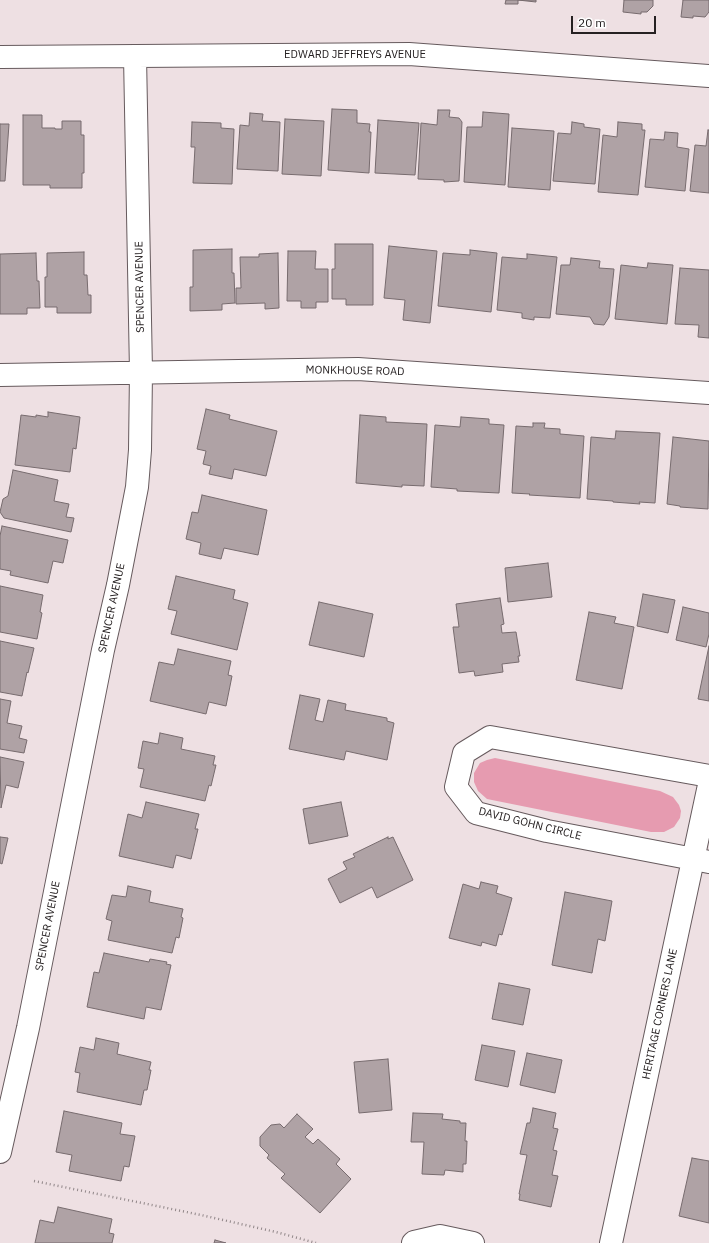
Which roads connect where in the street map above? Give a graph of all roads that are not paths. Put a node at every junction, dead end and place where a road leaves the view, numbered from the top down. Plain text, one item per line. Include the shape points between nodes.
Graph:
1 (136, 56) junction
2 (0, 57) edge
3 (709, 76) edge
4 (141, 372) junction
5 (0, 375) edge
6 (709, 393) edge
7 (709, 776) edge
8 (709, 785) edge
9 (701, 861) edge
10 (0, 1152) edge
11 (413, 1243) edge
12 (473, 1243) edge
13 (611, 1243) edge

1 - 2 street, EDWARD JEFFREYS AVENUE
1 - 3 street, EDWARD JEFFREYS AVENUE via 409,54
1 - 4 street, SPENCER AVENUE
4 - 5 street, MONKHOUSE ROAD
4 - 6 street, MONKHOUSE ROAD via 358,369
4 - 10 street, SPENCER AVENUE via 137,487 28,1028
7 - 9 street, DAVID GOHN CIRCLE via 490,737 464,753 456,787 476,813
8 - 9 street, HERITAGE CORNERS LANE
9 - 13 street, HERITAGE CORNERS LANE
11 - 12 street via 440,1236

